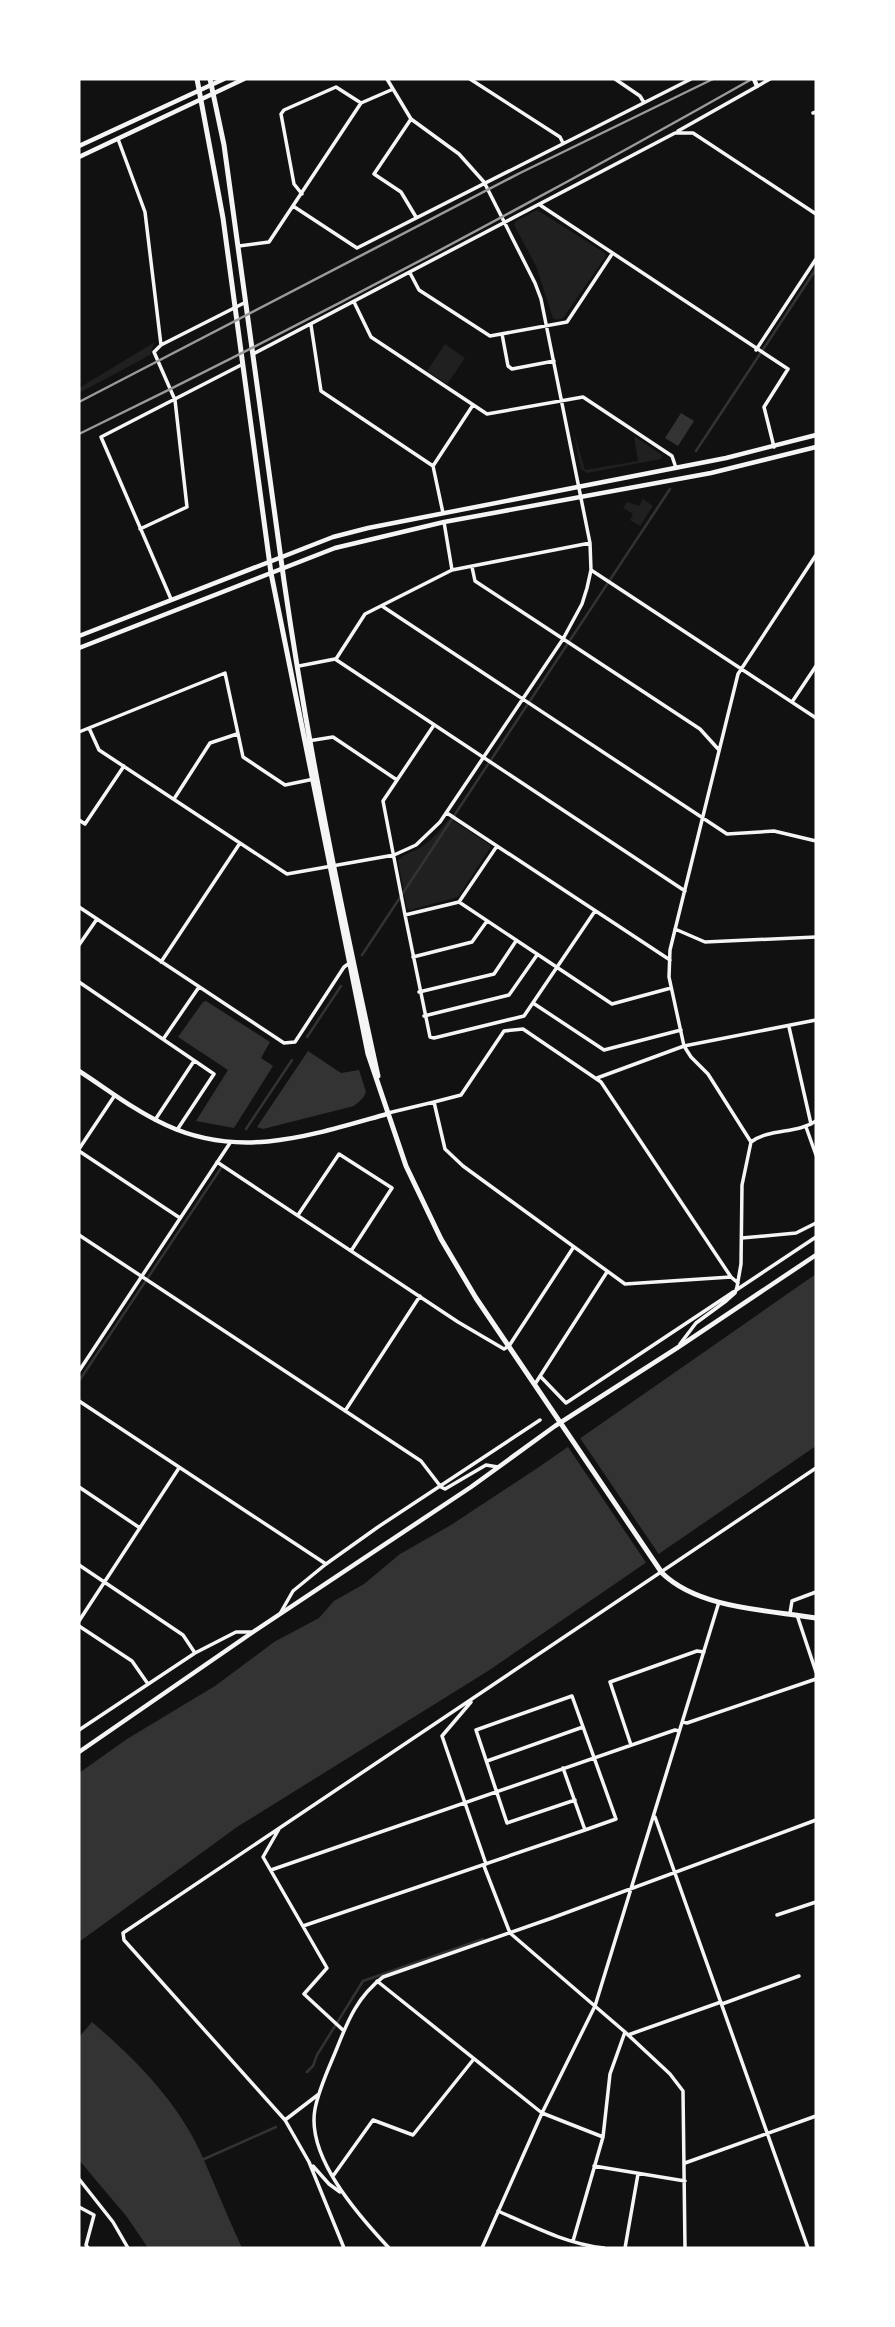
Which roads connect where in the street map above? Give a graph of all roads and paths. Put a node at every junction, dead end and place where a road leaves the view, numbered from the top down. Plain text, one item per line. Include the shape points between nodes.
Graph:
1 (197, 79) edge
2 (224, 79) edge
3 (244, 79) edge
4 (387, 79) edge
5 (470, 79) edge
6 (615, 79) edge
7 (691, 79) edge
8 (754, 79) edge
9 (770, 79) edge
10 (210, 82) edge
11 (757, 86) junction
12 (391, 89) junction
13 (199, 90) junction
14 (213, 93) junction
15 (201, 99) junction
16 (643, 102) junction
17 (361, 103) junction
18 (411, 119) junction
19 (675, 132) junction
20 (118, 139) junction
21 (563, 143) junction
22 (79, 146) edge
23 (79, 157) edge
24 (484, 182) junction
25 (302, 194) junction
26 (540, 205) junction
27 (293, 206) junction
28 (816, 214) edge
29 (416, 217) junction
30 (505, 222) junction
31 (237, 247) junction
32 (612, 254) junction
33 (816, 259) edge
34 (410, 273) junction
35 (354, 302) junction
36 (244, 303) junction
37 (235, 308) junction
38 (311, 325) junction
39 (547, 326) junction
40 (502, 334) junction
41 (161, 345) junction
42 (757, 350) junction
43 (253, 354) junction
44 (554, 361) junction
45 (243, 364) junction
46 (175, 400) junction
47 (561, 400) junction
48 (473, 405) junction
49 (816, 435) edge
50 (774, 447) junction
51 (816, 447) edge
52 (433, 466) junction
53 (676, 468) junction
54 (578, 488) junction
55 (582, 496) junction
56 (443, 513) junction
57 (444, 522) junction
58 (140, 529) junction
59 (590, 543) junction
60 (816, 555) edge
61 (281, 557) junction
62 (269, 562) junction
63 (472, 567) junction
64 (282, 569) junction
65 (452, 570) junction
66 (591, 570) junction
67 (271, 573) junction
68 (171, 599) junction
69 (382, 606) junction
70 (79, 636) edge
71 (564, 640) junction
72 (79, 648) edge
73 (335, 659) junction
74 (299, 666) junction
75 (816, 666) edge
76 (740, 668) junction
77 (525, 699) junction
78 (792, 702) junction
79 (816, 718) edge
80 (434, 724) junction
81 (89, 728) junction
82 (79, 732) edge
83 (237, 734) junction
84 (308, 741) junction
85 (719, 750) junction
86 (486, 759) junction
87 (124, 766) junction
88 (315, 779) junction
89 (397, 780) junction
90 (174, 799) junction
91 (449, 814) junction
92 (703, 817) junction
93 (79, 820) edge
94 (816, 841) edge
95 (240, 843) junction
96 (497, 846) junction
97 (394, 855) junction
98 (332, 867) junction
99 (685, 891) junction
100 (459, 902) junction
101 (79, 907) edge
102 (594, 911) junction
103 (405, 915) junction
104 (97, 919) junction
105 (486, 921) junction
106 (675, 929) junction
107 (816, 937) edge
108 (516, 941) junction
109 (79, 945) edge
110 (537, 955) junction
111 (413, 957) junction
112 (670, 960) junction
113 (161, 962) junction
114 (351, 962) junction
115 (557, 968) junction
116 (79, 982) edge
117 (199, 987) junction
118 (671, 988) junction
119 (419, 992) junction
120 (533, 1003) junction
121 (424, 1016) junction
122 (816, 1020) edge
123 (789, 1027) junction
124 (681, 1030) junction
125 (164, 1038) junction
126 (684, 1046) junction
127 (194, 1060) junction
128 (79, 1071) edge
129 (597, 1078) junction
130 (115, 1095) junction
131 (433, 1102) junction
132 (387, 1114) junction
133 (155, 1120) junction
134 (816, 1121) edge
135 (809, 1126) junction
136 (177, 1130) junction
137 (751, 1142) junction
138 (230, 1143) junction
139 (79, 1150) edge
140 (816, 1155) edge
141 (217, 1162) junction
142 (298, 1216) junction
143 (180, 1218) junction
144 (816, 1223) edge
145 (79, 1235) edge
146 (816, 1237) edge
147 (742, 1238) junction
148 (573, 1248) junction
149 (351, 1251) junction
150 (816, 1255) edge
151 (607, 1272) junction
152 (731, 1277) junction
153 (145, 1278) junction
154 (738, 1285) junction
155 (420, 1296) junction
156 (509, 1346) junction
157 (677, 1348) junction
158 (79, 1371) edge
159 (540, 1376) junction
160 (535, 1384) junction
161 (79, 1401) edge
162 (345, 1411) junction
163 (540, 1420) dead end
164 (560, 1423) junction
165 (498, 1467) junction
166 (179, 1468) junction
167 (816, 1468) edge
168 (441, 1487) junction
169 (79, 1488) edge
170 (140, 1528) junction
171 (326, 1564) junction
172 (79, 1565) edge
173 (660, 1571) junction
174 (104, 1582) junction
175 (816, 1592) edge
176 (719, 1602) junction
177 (281, 1614) junction
178 (793, 1614) junction
179 (816, 1618) edge
180 (79, 1624) edge
181 (253, 1632) junction
182 (704, 1652) junction
183 (195, 1653) junction
184 (816, 1672) edge
185 (816, 1679) edge
186 (148, 1684) junction
187 (472, 1700) junction
188 (683, 1722) junction
189 (583, 1727) junction
190 (79, 1730) edge
191 (680, 1731) junction
192 (631, 1745) junction
193 (79, 1752) edge
194 (594, 1758) junction
195 (487, 1761) junction
196 (563, 1768) junction
197 (497, 1792) junction
198 (575, 1800) junction
199 (466, 1803) junction
200 (654, 1815) junction
201 (816, 1820) edge
202 (280, 1827) junction
203 (585, 1830) junction
204 (485, 1865) junction
205 (271, 1870) junction
206 (675, 1873) junction
207 (632, 1888) junction
208 (816, 1902) edge
209 (777, 1915) dead end
210 (303, 1926) junction
211 (510, 1933) junction
212 (799, 1976) dead end
213 (377, 1981) junction
214 (721, 2003) junction
215 (595, 2006) junction
216 (344, 2031) junction
217 (626, 2033) junction
218 (474, 2059) junction
219 (319, 2093) junction
220 (542, 2113) junction
221 (816, 2116) edge
222 (285, 2120) junction
223 (768, 2134) junction
224 (603, 2137) junction
225 (309, 2162) junction
226 (685, 2163) junction
227 (594, 2166) junction
228 (638, 2174) junction
229 (333, 2176) junction
230 (79, 2179) edge
231 (685, 2181) junction
232 (342, 2193) junction
233 (79, 2207) edge
234 (498, 2211) junction
235 (573, 2241) junction
236 (88, 2248) edge
237 (128, 2248) edge
238 (344, 2248) edge
239 (389, 2248) edge
240 (482, 2248) edge
241 (604, 2248) edge
242 (625, 2248) edge
243 (685, 2248) edge
244 (808, 2248) edge

1 - 13 main road
2 - 10 street
3 - 14 street
4 - 12 street
5 - 21 street
6 - 16 street
7 - 16 street
8 - 11 street
9 - 11 street
10 - 13 street
10 - 14 main road
11 - 19 street
12 - 17 street
12 - 18 street
13 - 15 main road
13 - 22 street
14 - 15 street
14 - 31 main road
15 - 20 street
15 - 37 main road
16 - 21 street
17 - 25 street
17 - 25 street via 336,87 281,114 294,184
18 - 24 street via 459,154
18 - 29 street via 374,174 401,192
19 - 26 street
19 - 28 street via 693,134
20 - 23 street
20 - 41 street via 145,212
21 - 24 street
24 - 29 street
24 - 30 street
25 - 27 street
26 - 30 street
26 - 32 street
27 - 29 street via 357,248
27 - 31 street via 269,242
30 - 34 street
30 - 39 street via 535,283
31 - 36 main road
32 - 39 street via 567,322
32 - 42 street
33 - 42 street
34 - 35 street
34 - 40 street via 419,290 490,336
35 - 38 street
35 - 48 street via 371,337
36 - 37 street
36 - 43 main road
37 - 41 street
37 - 45 main road
38 - 43 street
38 - 52 street via 321,391
39 - 40 street
39 - 44 street
40 - 44 street via 512,369
41 - 46 street via 154,352
42 - 50 street via 788,369 764,407
43 - 61 main road
44 - 47 street
45 - 46 street
45 - 62 main road
46 - 58 street via 187,507
46 - 58 street via 101,437
47 - 48 street via 487,414
47 - 53 street via 583,397 672,456
47 - 54 street
48 - 52 street
49 - 50 street
50 - 53 street
51 - 55 street
52 - 56 street
53 - 54 street
54 - 55 street
54 - 56 street
55 - 57 street
55 - 59 street
56 - 61 street via 333,537
57 - 64 street via 335,548
57 - 65 street
58 - 68 street
59 - 63 street
59 - 66 street
60 - 76 street
61 - 62 street
61 - 64 main road
62 - 67 main road
62 - 68 street
63 - 65 street
63 - 71 street via 474,581
64 - 67 street
64 - 74 main road
65 - 69 street
66 - 71 street via 582,604
66 - 76 street
67 - 72 street
67 - 84 main road
68 - 70 street
69 - 73 street via 365,614
69 - 77 street
71 - 77 street
71 - 85 street via 699,729
73 - 74 street
73 - 80 street
74 - 84 main road
75 - 78 street
76 - 78 street
76 - 85 street
77 - 86 street
77 - 92 street
78 - 79 street
80 - 86 street
80 - 89 street
81 - 82 street
81 - 83 street via 225,673
81 - 87 street via 99,750
83 - 88 street via 243,757 285,785
83 - 90 street via 210,743
84 - 88 main road
84 - 89 street via 333,737
85 - 92 street
86 - 91 street
86 - 99 street
87 - 90 street
87 - 93 street via 85,824
88 - 98 main road
89 - 97 street via 383,801
90 - 95 street
91 - 96 street
91 - 97 street via 422,840
92 - 94 street via 727,834 774,831
92 - 99 street
95 - 98 street via 287,874
95 - 113 street
96 - 100 street
96 - 102 street
97 - 98 street
97 - 103 street
98 - 114 main road
99 - 106 street
100 - 103 street
100 - 105 street
101 - 104 street
102 - 112 street
102 - 115 street
103 - 111 street
104 - 109 street
104 - 113 street
105 - 108 street
105 - 111 street via 472,942
106 - 107 street via 705,942
106 - 112 street
108 - 110 street
108 - 119 street via 494,974
110 - 115 street
110 - 121 street via 509,995
111 - 119 street
112 - 118 street
113 - 117 street
114 - 117 street via 290,1043
114 - 132 main road via 362,1031
115 - 118 street via 612,1004
115 - 120 street
116 - 125 street
117 - 125 street
118 - 124 street
119 - 121 street
120 - 121 street via 524,1017 434,1038 428,1034
120 - 124 street via 604,1050
122 - 123 street
123 - 126 street
123 - 135 street
124 - 126 street
125 - 127 street
126 - 129 street
126 - 137 street
127 - 133 street
127 - 136 street via 214,1074
128 - 130 street
129 - 131 street via 523,1029 503,1031 461,1095
129 - 152 street
130 - 133 street
130 - 139 street
131 - 132 street
131 - 148 street via 448,1152
132 - 138 street via 269,1143
132 - 156 main road via 441,1239
133 - 136 street
134 - 135 street
135 - 137 street
135 - 140 street
136 - 138 street
137 - 147 street via 742,1185
138 - 141 street
139 - 143 street
141 - 142 street
141 - 143 street
142 - 149 street
142 - 149 street via 339,1154 391,1188
143 - 153 street
144 - 147 street via 796,1233
145 - 153 street
146 - 154 street
147 - 154 street
148 - 151 street
148 - 156 street
149 - 155 street
150 - 157 street
151 - 152 street via 625,1284
151 - 159 street
152 - 154 street
153 - 158 street
153 - 162 street
154 - 157 street via 726,1301 696,1323
154 - 159 street via 566,1403
155 - 156 street via 497,1347
155 - 162 street
156 - 160 main road
157 - 164 street
159 - 160 street
160 - 164 main road
161 - 166 street
162 - 168 street via 421,1461
163 - 168 street
164 - 165 street
164 - 173 main road
165 - 168 street via 486,1465 458,1483
165 - 177 street
166 - 170 street
166 - 171 street
167 - 173 street
168 - 171 street
169 - 170 street
170 - 174 street
171 - 177 street via 292,1591
172 - 174 street
173 - 176 main road via 685,1591
173 - 187 street
174 - 180 street
174 - 183 street via 183,1635
175 - 178 street via 792,1601
176 - 178 main road
176 - 182 street
177 - 181 street
178 - 179 main road
178 - 184 street
180 - 186 street via 132,1661
181 - 183 street via 236,1632
181 - 193 street
182 - 188 street
182 - 192 street via 610,1682
183 - 186 street
185 - 188 street
186 - 190 street
187 - 199 street via 442,1736
187 - 202 street
188 - 191 street
189 - 194 street
189 - 195 street
189 - 195 street via 572,1696 476,1730
191 - 192 street
191 - 200 street
192 - 194 street
194 - 196 street
194 - 203 street via 616,1819
195 - 197 street
196 - 197 street
196 - 198 street
197 - 198 street via 507,1823
197 - 199 street
198 - 203 street
199 - 204 street
199 - 205 street
200 - 206 street
200 - 207 street
201 - 206 street
202 - 205 street via 263,1857
202 - 222 street via 123,1936
203 - 204 street
204 - 210 street
204 - 211 street
205 - 210 street
206 - 207 street
206 - 214 street
207 - 211 street
207 - 215 street
208 - 209 street
210 - 216 street via 327,1968 304,1994
211 - 213 street
211 - 215 street
212 - 214 street
213 - 216 street via 359,2000
213 - 218 street
214 - 217 street
214 - 223 street
215 - 217 street
215 - 220 street
216 - 219 street
217 - 224 street via 610,2074
217 - 226 street via 683,2091
218 - 220 street
218 - 229 street via 413,2135 373,2120
219 - 222 street
219 - 229 street via 314,2122 317,2143
220 - 224 street
220 - 234 street
221 - 223 street
222 - 225 street
223 - 226 street
223 - 244 street
224 - 227 street
225 - 232 street
225 - 238 street
226 - 231 street
227 - 228 street
227 - 235 street
228 - 231 street
228 - 242 street
229 - 232 street
230 - 237 street
231 - 243 street
232 - 239 street
233 - 236 street via 94,2215
234 - 235 street
234 - 240 street
235 - 241 street

